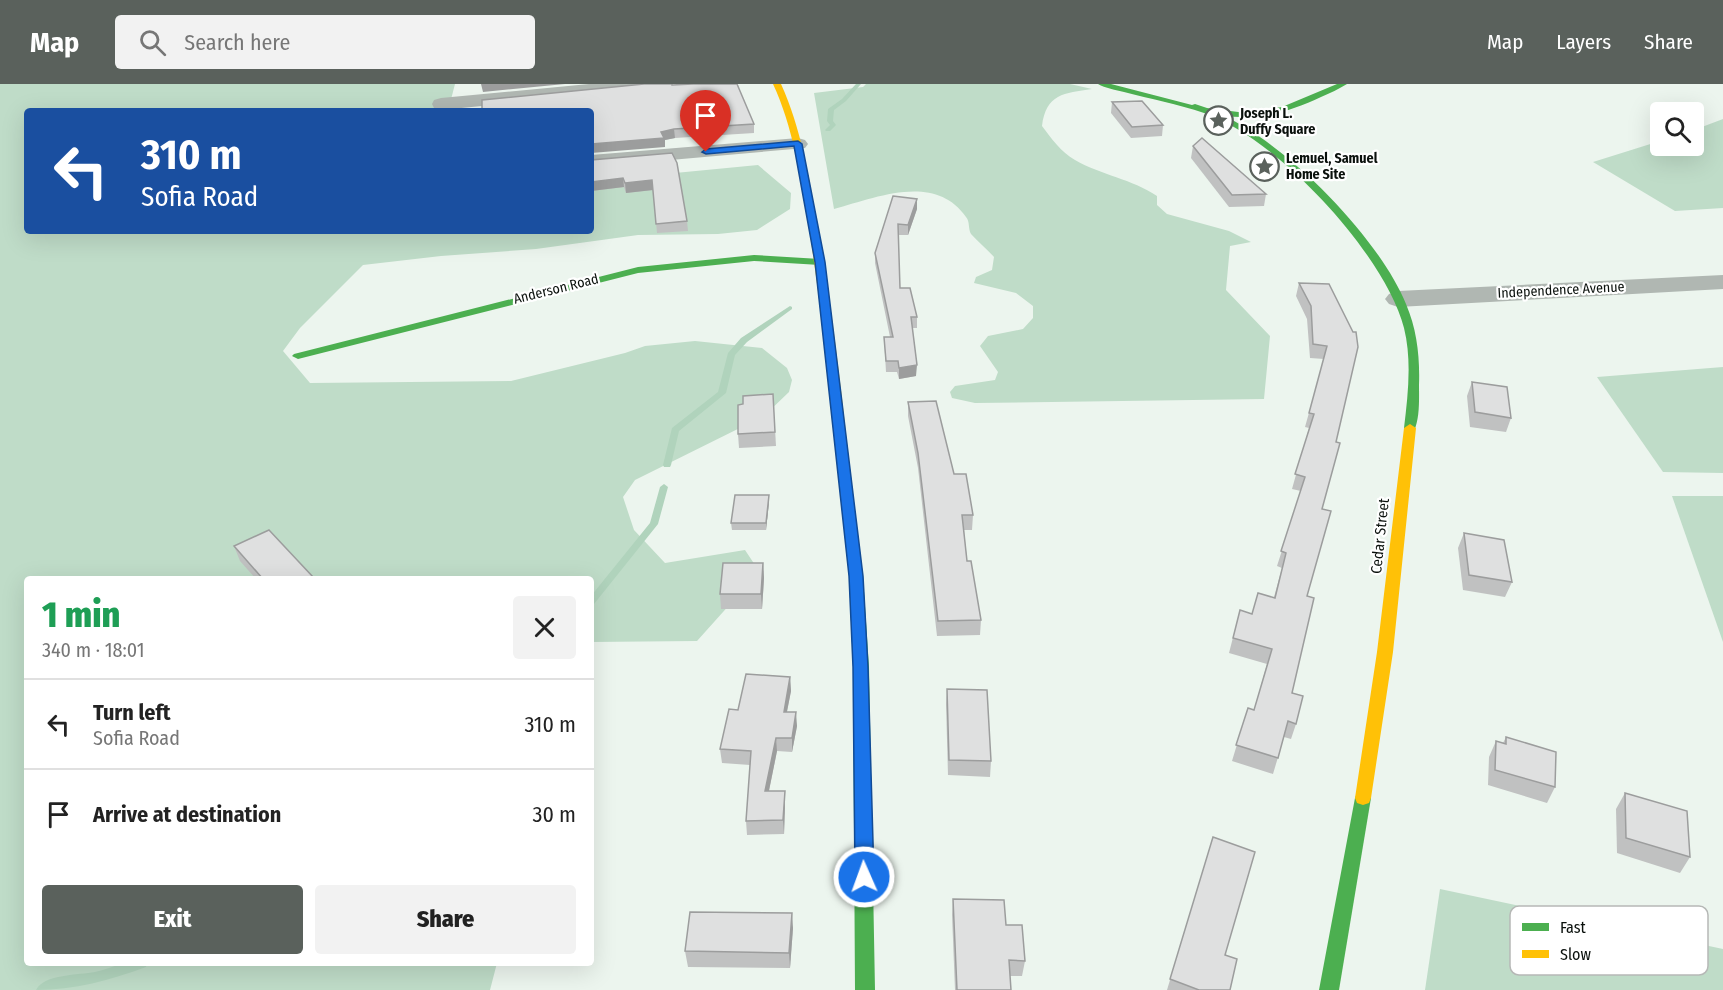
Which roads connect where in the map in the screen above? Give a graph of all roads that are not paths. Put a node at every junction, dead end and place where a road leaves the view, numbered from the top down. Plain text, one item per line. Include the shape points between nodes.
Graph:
1 (646, 84) edge
2 (777, 84) edge
3 (1102, 84) edge
4 (1343, 84) edge
5 (441, 104) dead end
6 (1195, 106) junction
7 (1262, 114) junction
8 (1259, 138) junction
9 (798, 144) junction
10 (594, 161) edge
11 (820, 262) junction
12 (1723, 282) edge
13 (1398, 298) junction
14 (298, 356) dead end
15 (865, 990) edge
16 (1329, 990) edge

1 - 5 street
2 - 9 street
3 - 6 street, Cedar Street
4 - 7 street
6 - 7 street, Cedar Street
6 - 8 street, Cedar Street
7 - 8 street via 1254,127
8 - 13 street, Cedar Street via 1344,220 1369,249
9 - 10 street
9 - 11 street
11 - 14 street, Anderson Road via 754,258 638,270
11 - 15 street via 856,576 861,667
12 - 13 street, Independence Avenue
13 - 16 street, Cedar Street via 1414,356 1410,425 1381,682 1359,834

